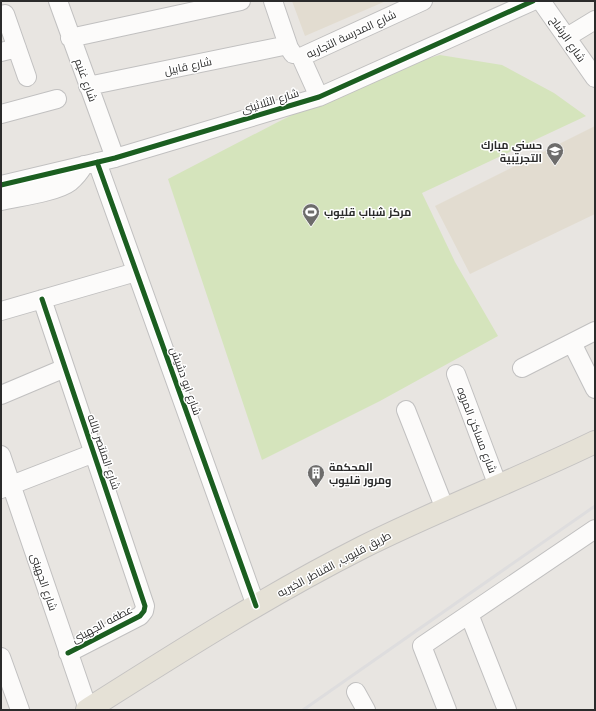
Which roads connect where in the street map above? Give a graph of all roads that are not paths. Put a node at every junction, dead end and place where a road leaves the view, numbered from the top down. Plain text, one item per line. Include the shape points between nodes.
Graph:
1 (58, 1) edge
2 (241, 1) edge
3 (273, 1) edge
4 (423, 1) edge
5 (540, 2) edge
6 (5, 14) dead end
7 (595, 20) edge
8 (567, 37) junction
9 (70, 38) junction
10 (288, 45) junction
11 (9, 50) edge
12 (301, 57) junction
13 (27, 77) dead end
14 (595, 78) edge
15 (88, 86) junction
16 (319, 97) junction
17 (57, 99) dead end
18 (1, 114) edge
19 (115, 158) junction
20 (90, 164) junction
21 (3, 189) edge
22 (136, 272) junction
23 (42, 299) junction
24 (1, 311) edge
25 (595, 331) edge
26 (572, 343) junction
27 (65, 368) junction
28 (522, 368) dead end
29 (456, 374) dead end
30 (595, 389) edge
31 (1, 395) edge
32 (406, 410) dead end
33 (595, 442) edge
34 (94, 453) junction
35 (1, 455) edge
36 (595, 458) edge
37 (498, 486) junction
38 (6, 487) edge
39 (444, 509) junction
40 (595, 529) edge
41 (256, 606) junction
42 (144, 611) joint
43 (469, 614) junction
44 (68, 653) junction
45 (1, 656) edge
46 (356, 692) dead end
47 (88, 709) edge
48 (20, 710) edge
49 (110, 710) edge
50 (366, 710) edge
51 (447, 710) edge
52 (507, 710) edge

1 - 9 street, شارع غنيم
2 - 9 street
3 - 10 street
4 - 12 street, شارع المدرسة التجاريه
5 - 8 street, شارع الرشاح
5 - 16 street, شارع الثلاثينى
6 - 11 street
7 - 8 street
8 - 14 street, شارع الرشاح
9 - 15 street, شارع غنيم
10 - 12 street via 292,54
10 - 15 street, شارع قابيل
11 - 13 street
12 - 16 street
15 - 19 street, شارع غنيم
16 - 19 street, شارع الثلاثينى
17 - 18 street
19 - 20 street, شارع الثلاثينى
20 - 21 street via 69,183 59,188
20 - 22 street, شارع ابو دشيش
22 - 23 street
22 - 41 street, شارع ابو دشيش
23 - 24 street
23 - 27 street, شارع المنتصر بالله
25 - 26 street
26 - 28 street
26 - 30 street
27 - 31 street
27 - 34 street, شارع المنتصر بالله
29 - 37 street, شارع مساكن المروه
32 - 39 street
33 - 37 main road, طريق قليوب, القناطر الخيريه
34 - 38 street
34 - 42 street, شارع المنتصر بالله via 144,601
35 - 38 street, شارع الجهينى
36 - 49 main road, طريق قليوب, القناطر الخيريه via 406,541 332,577 185,662
37 - 39 main road, طريق قليوب, القناطر الخيريه
38 - 44 street, شارع الجهينى
39 - 41 main road, طريق قليوب, القناطر الخيريه via 352,553
40 - 43 street
41 - 47 main road, طريق قليوب, القناطر الخيريه
42 - 44 street, عطفه الجهينى via 140,616
43 - 51 street via 422,646
43 - 52 street
44 - 47 street, شارع الجهينى
45 - 48 street
46 - 50 street

